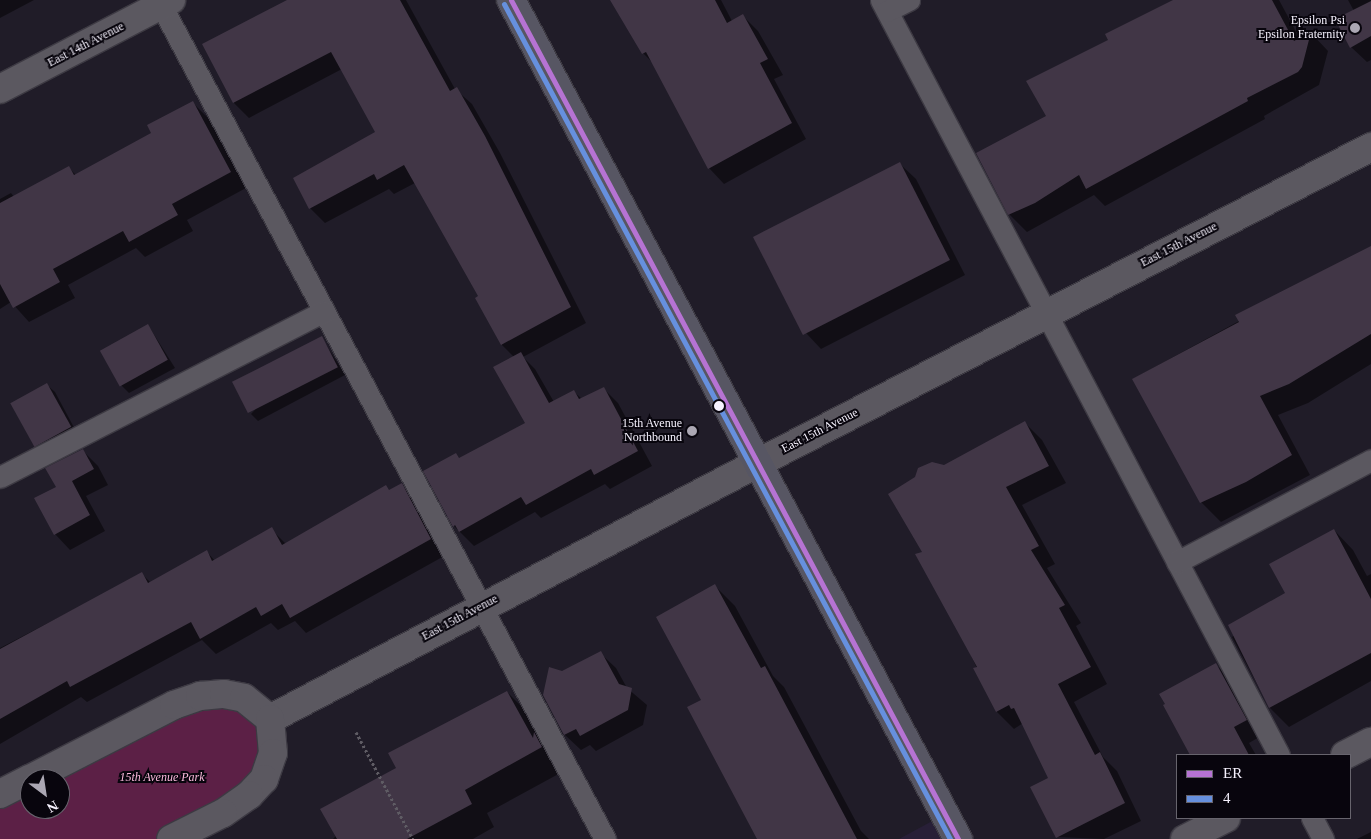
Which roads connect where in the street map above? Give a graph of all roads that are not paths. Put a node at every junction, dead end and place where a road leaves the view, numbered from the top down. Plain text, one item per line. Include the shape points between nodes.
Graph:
1 (511, 0) edge
2 (909, 0) edge
3 (153, 5) edge
4 (884, 6) edge
5 (0, 90) edge
6 (1371, 147) edge
7 (324, 311) junction
8 (1046, 314) junction
9 (1371, 460) edge
10 (758, 463) junction
11 (0, 477) edge
12 (1177, 562) junction
13 (481, 607) junction
14 (270, 719) junction
15 (1371, 742) edge
16 (1278, 754) edge
17 (1347, 754) edge
18 (49, 769) edge
19 (20, 784) edge
20 (0, 794) edge
21 (1224, 819) edge
22 (1313, 819) edge
23 (171, 839) edge
24 (605, 839) edge
25 (958, 839) edge
26 (1185, 839) edge
27 (1323, 839) edge

1 - 10 main road
2 - 4 lane
3 - 5 street, East 14th Avenue
3 - 7 lane
4 - 8 lane
6 - 8 street, East 15th Avenue
7 - 11 lane
7 - 13 lane
8 - 10 street, East 15th Avenue
8 - 12 lane
9 - 12 lane
10 - 13 street, East 15th Avenue
10 - 25 main road
12 - 16 lane
13 - 14 street, East 15th Avenue
13 - 24 lane
14 - 18 street via 244,698 224,694 200,696 174,705
14 - 23 street via 273,753 264,779 249,795 223,813
15 - 17 street
19 - 20 street
21 - 26 street
22 - 27 lane

